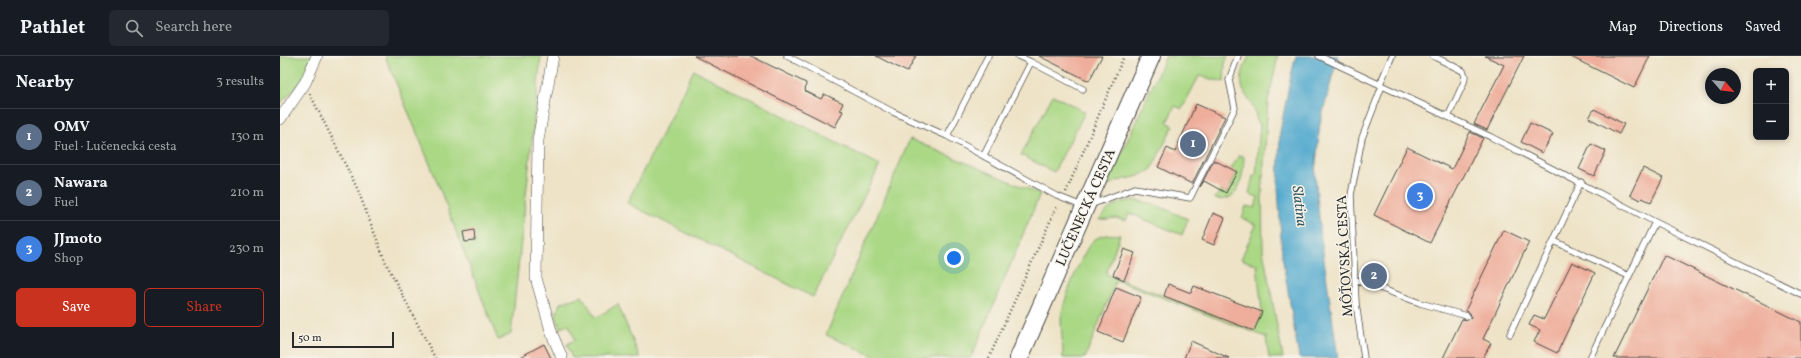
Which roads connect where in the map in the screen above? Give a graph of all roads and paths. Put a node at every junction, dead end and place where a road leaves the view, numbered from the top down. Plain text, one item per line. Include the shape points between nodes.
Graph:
1 (317, 56) edge
2 (553, 56) edge
3 (787, 56) edge
4 (988, 56) edge
5 (1018, 56) edge
6 (1151, 56) edge
7 (1238, 56) edge
8 (1319, 56) edge
9 (1392, 56) edge
10 (1433, 56) edge
11 (1030, 62) junction
12 (305, 83) junction
13 (1381, 85) junction
14 (1083, 89) dead end
15 (1448, 117) junction
16 (280, 119) edge
17 (947, 136) junction
18 (984, 155) junction
19 (1581, 182) junction
20 (1085, 207) junction
21 (1655, 222) junction
22 (1554, 241) junction
23 (1629, 276) junction
24 (1355, 279) junction
25 (1801, 294) edge
26 (1467, 316) dead end
27 (1510, 334) dead end
28 (436, 358) edge
29 (562, 358) edge
30 (1019, 358) edge
31 (1364, 358) edge
32 (1590, 358) edge

1 - 12 street
2 - 29 street via 538,140 536,278 552,334
3 - 17 lane via 893,112
4 - 17 lane
5 - 11 lane
6 - 20 main road, LUČENECKÁ CESTA
7 - 20 lane via 1229,80 1235,108 1190,198 1135,188
8 - 13 lane
9 - 13 lane, MÔŤOVSKÁ CESTA
10 - 15 lane via 1463,71 1465,76
11 - 14 lane
11 - 18 lane
12 - 16 street
12 - 28 path via 357,188 386,263
13 - 15 lane
13 - 24 lane, MÔŤOVSKÁ CESTA via 1362,138 1351,195
15 - 19 lane
17 - 18 lane
18 - 20 lane via 1057,196
19 - 21 lane
19 - 22 lane
20 - 30 main road, LUČENECKÁ CESTA
21 - 23 lane
21 - 25 lane
22 - 23 lane
22 - 27 lane
23 - 32 lane
24 - 26 lane via 1420,303
24 - 31 lane, MÔŤOVSKÁ CESTA

